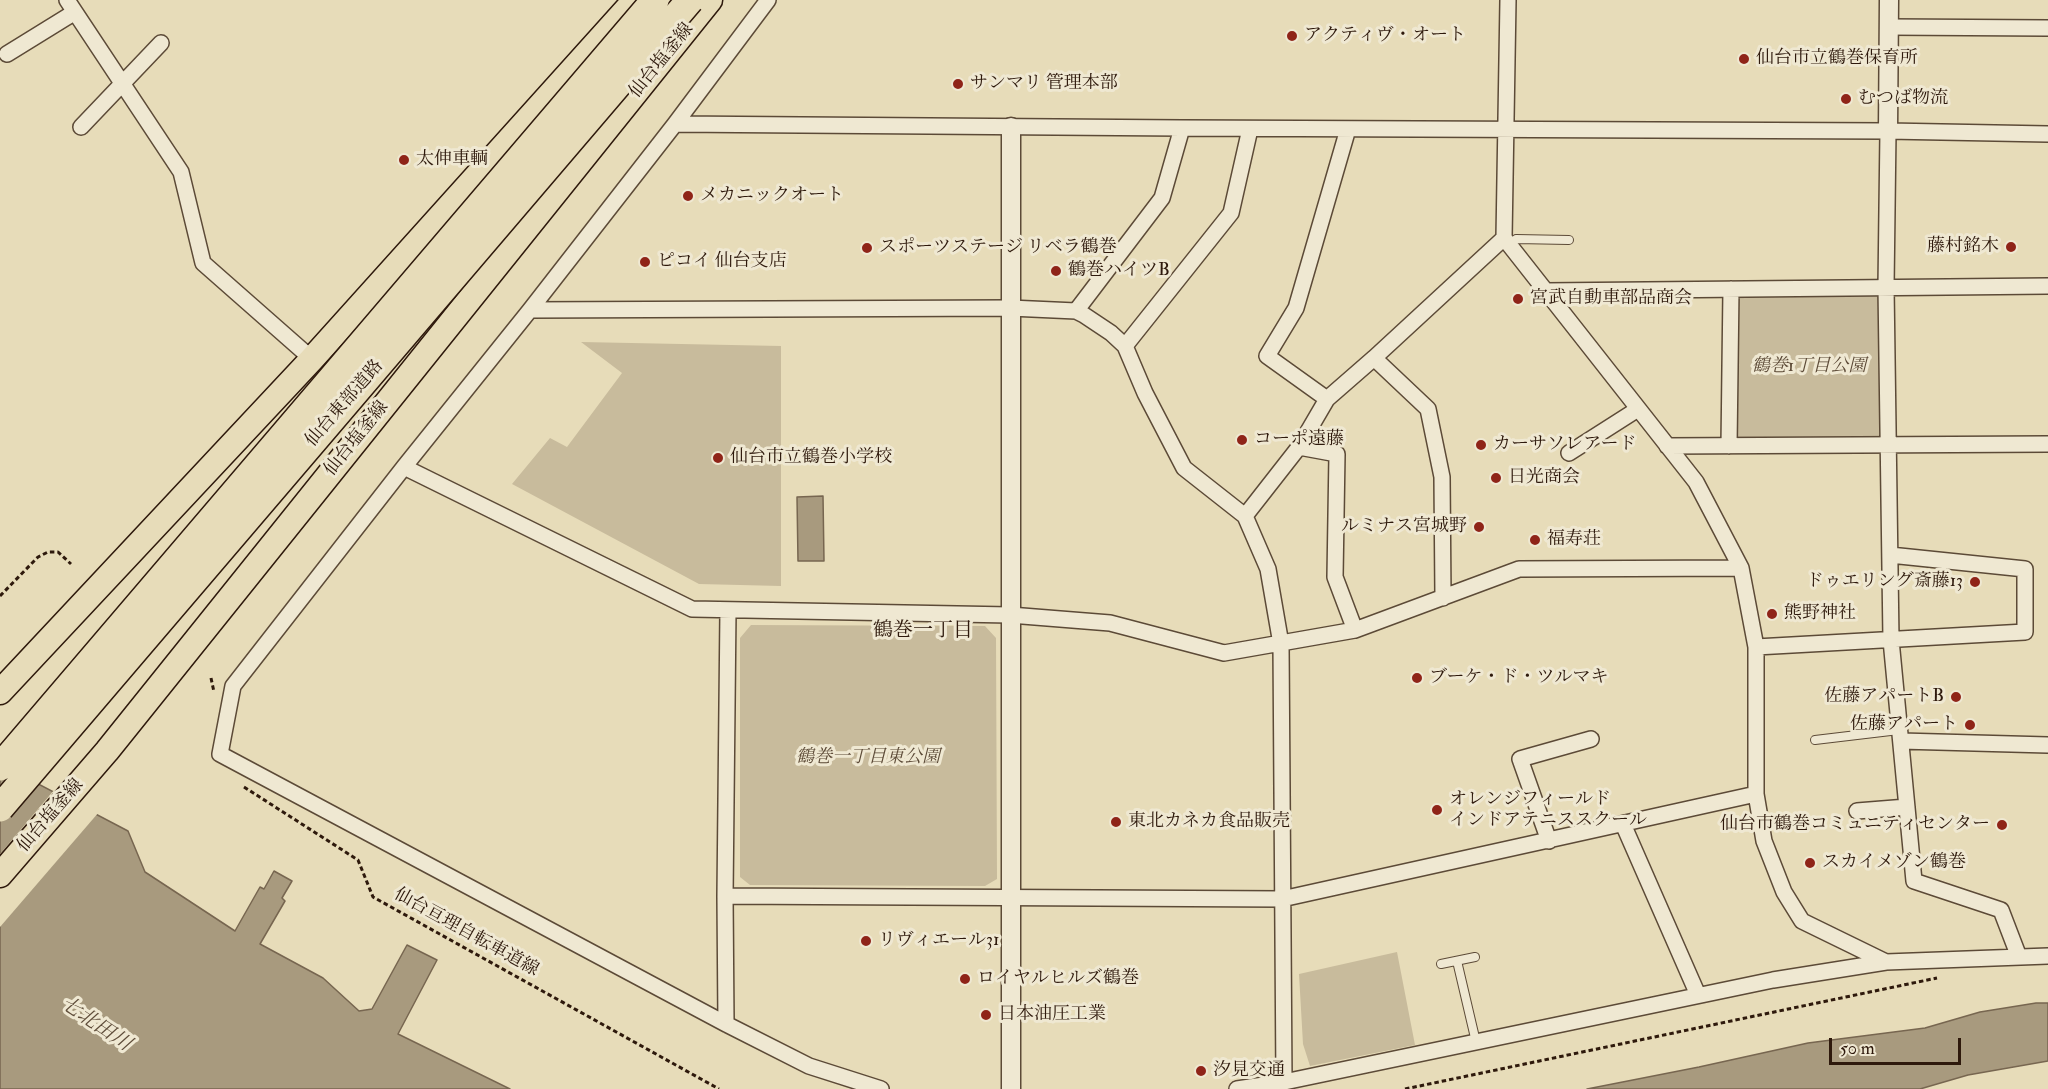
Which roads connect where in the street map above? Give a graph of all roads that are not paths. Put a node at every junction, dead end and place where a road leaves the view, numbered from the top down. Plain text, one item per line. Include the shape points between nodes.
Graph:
1 (635, 0) edge
2 (655, 0) edge
3 (690, 0) edge
4 (711, 0) edge
5 (768, 0) edge
6 (1508, 0) edge
7 (1889, 0) edge
8 (71, 6) edge
9 (1889, 27) junction
10 (2048, 28) edge
11 (161, 43) dead end
12 (7, 54) dead end
13 (123, 83) junction
14 (675, 124) junction
15 (81, 127) dead end
16 (1011, 127) junction
17 (1182, 129) junction
18 (1251, 129) junction
19 (1348, 129) junction
20 (1507, 130) junction
21 (1888, 130) junction
22 (2048, 134) edge
23 (1569, 240) dead end
24 (1506, 241) junction
25 (2048, 286) edge
26 (1886, 287) junction
27 (1731, 289) junction
28 (1546, 291) junction
29 (1010, 308) junction
30 (530, 310) junction
31 (1076, 311) junction
32 (1125, 346) junction
33 (1374, 358) junction
34 (312, 359) junction
35 (1327, 399) junction
36 (1638, 409) junction
37 (2048, 444) edge
38 (1888, 445) junction
39 (1667, 446) junction
40 (1729, 446) junction
41 (1299, 447) junction
42 (1569, 453) dead end
43 (404, 467) junction
44 (1245, 516) junction
45 (1890, 555) junction
46 (1741, 568) junction
47 (1443, 598) junction
48 (728, 610) junction
49 (1010, 615) junction
50 (1355, 630) junction
51 (1891, 640) junction
52 (1281, 644) junction
53 (1756, 647) junction
54 (0, 692) edge
55 (1900, 736) junction
56 (1591, 739) dead end
57 (1815, 740) dead end
58 (2048, 745) edge
59 (0, 766) edge
60 (1756, 794) junction
61 (1907, 807) junction
62 (0, 808) edge
63 (1857, 811) dead end
64 (1623, 824) junction
65 (1549, 841) junction
66 (0, 875) edge
67 (725, 896) junction
68 (1010, 897) junction
69 (1282, 899) junction
70 (2048, 956) edge
71 (1474, 957) dead end
72 (2019, 957) junction
73 (1457, 961) junction
74 (1886, 962) junction
75 (1441, 964) dead end
76 (1698, 995) junction
77 (726, 1024) junction
78 (1476, 1042) junction
79 (1284, 1082) junction
80 (881, 1089) edge
81 (1011, 1089) edge
82 (1237, 1089) edge

1 - 34 main road
2 - 59 highway, 仙台東部道路, bridge
3 - 62 highway, 仙台東部道路, bridge
4 - 66 main road, 仙台塩釜線 via 107,751
5 - 14 street
6 - 20 street
7 - 9 street
8 - 12 street
8 - 13 street
9 - 10 street
9 - 21 street
11 - 13 street
13 - 15 street
13 - 34 street via 181,172 203,263
14 - 16 street
14 - 30 street
16 - 17 street
16 - 29 street
17 - 18 street
17 - 31 street via 1162,198
18 - 19 street
18 - 32 street via 1231,213
19 - 20 street
19 - 35 street via 1296,308 1267,356
20 - 21 street
20 - 24 street
21 - 22 street
21 - 26 street
23 - 24 lane
24 - 28 street
24 - 33 street
25 - 26 street
26 - 27 street
26 - 38 street
27 - 28 street
27 - 40 street
28 - 36 street
29 - 30 street
29 - 31 street
29 - 49 street
30 - 43 street
31 - 32 street
32 - 44 street via 1184,468
33 - 35 street
33 - 47 street via 1428,409 1442,477
34 - 54 main road
35 - 41 street
36 - 39 street
36 - 42 street
37 - 38 street
38 - 40 street
38 - 45 street
39 - 40 street
39 - 46 street via 1696,482
41 - 44 street
41 - 50 street via 1337,454 1335,577
43 - 48 street via 692,609
43 - 77 street via 234,686 220,754
44 - 52 street via 1268,569
45 - 51 street
45 - 51 street via 2025,568 2025,632
46 - 47 street via 1519,569
46 - 53 street
47 - 50 street
48 - 49 street
48 - 67 street
49 - 52 street via 1110,623 1224,653
49 - 68 street
50 - 52 street
51 - 53 street
51 - 55 street
52 - 69 street
53 - 60 street
55 - 57 lane
55 - 58 street
55 - 61 street
56 - 65 street via 1520,759
60 - 64 street
60 - 74 street via 1764,841 1784,892 1802,921
61 - 63 street
61 - 72 street via 1914,880 2001,910
64 - 65 street
64 - 76 street
65 - 69 street
67 - 68 street
67 - 77 street
68 - 69 street
68 - 81 street
69 - 79 street
70 - 72 street
71 - 73 lane
72 - 74 street
73 - 75 lane
73 - 78 lane
74 - 76 street
76 - 78 street
77 - 80 street via 809,1065
78 - 79 street
79 - 82 street

